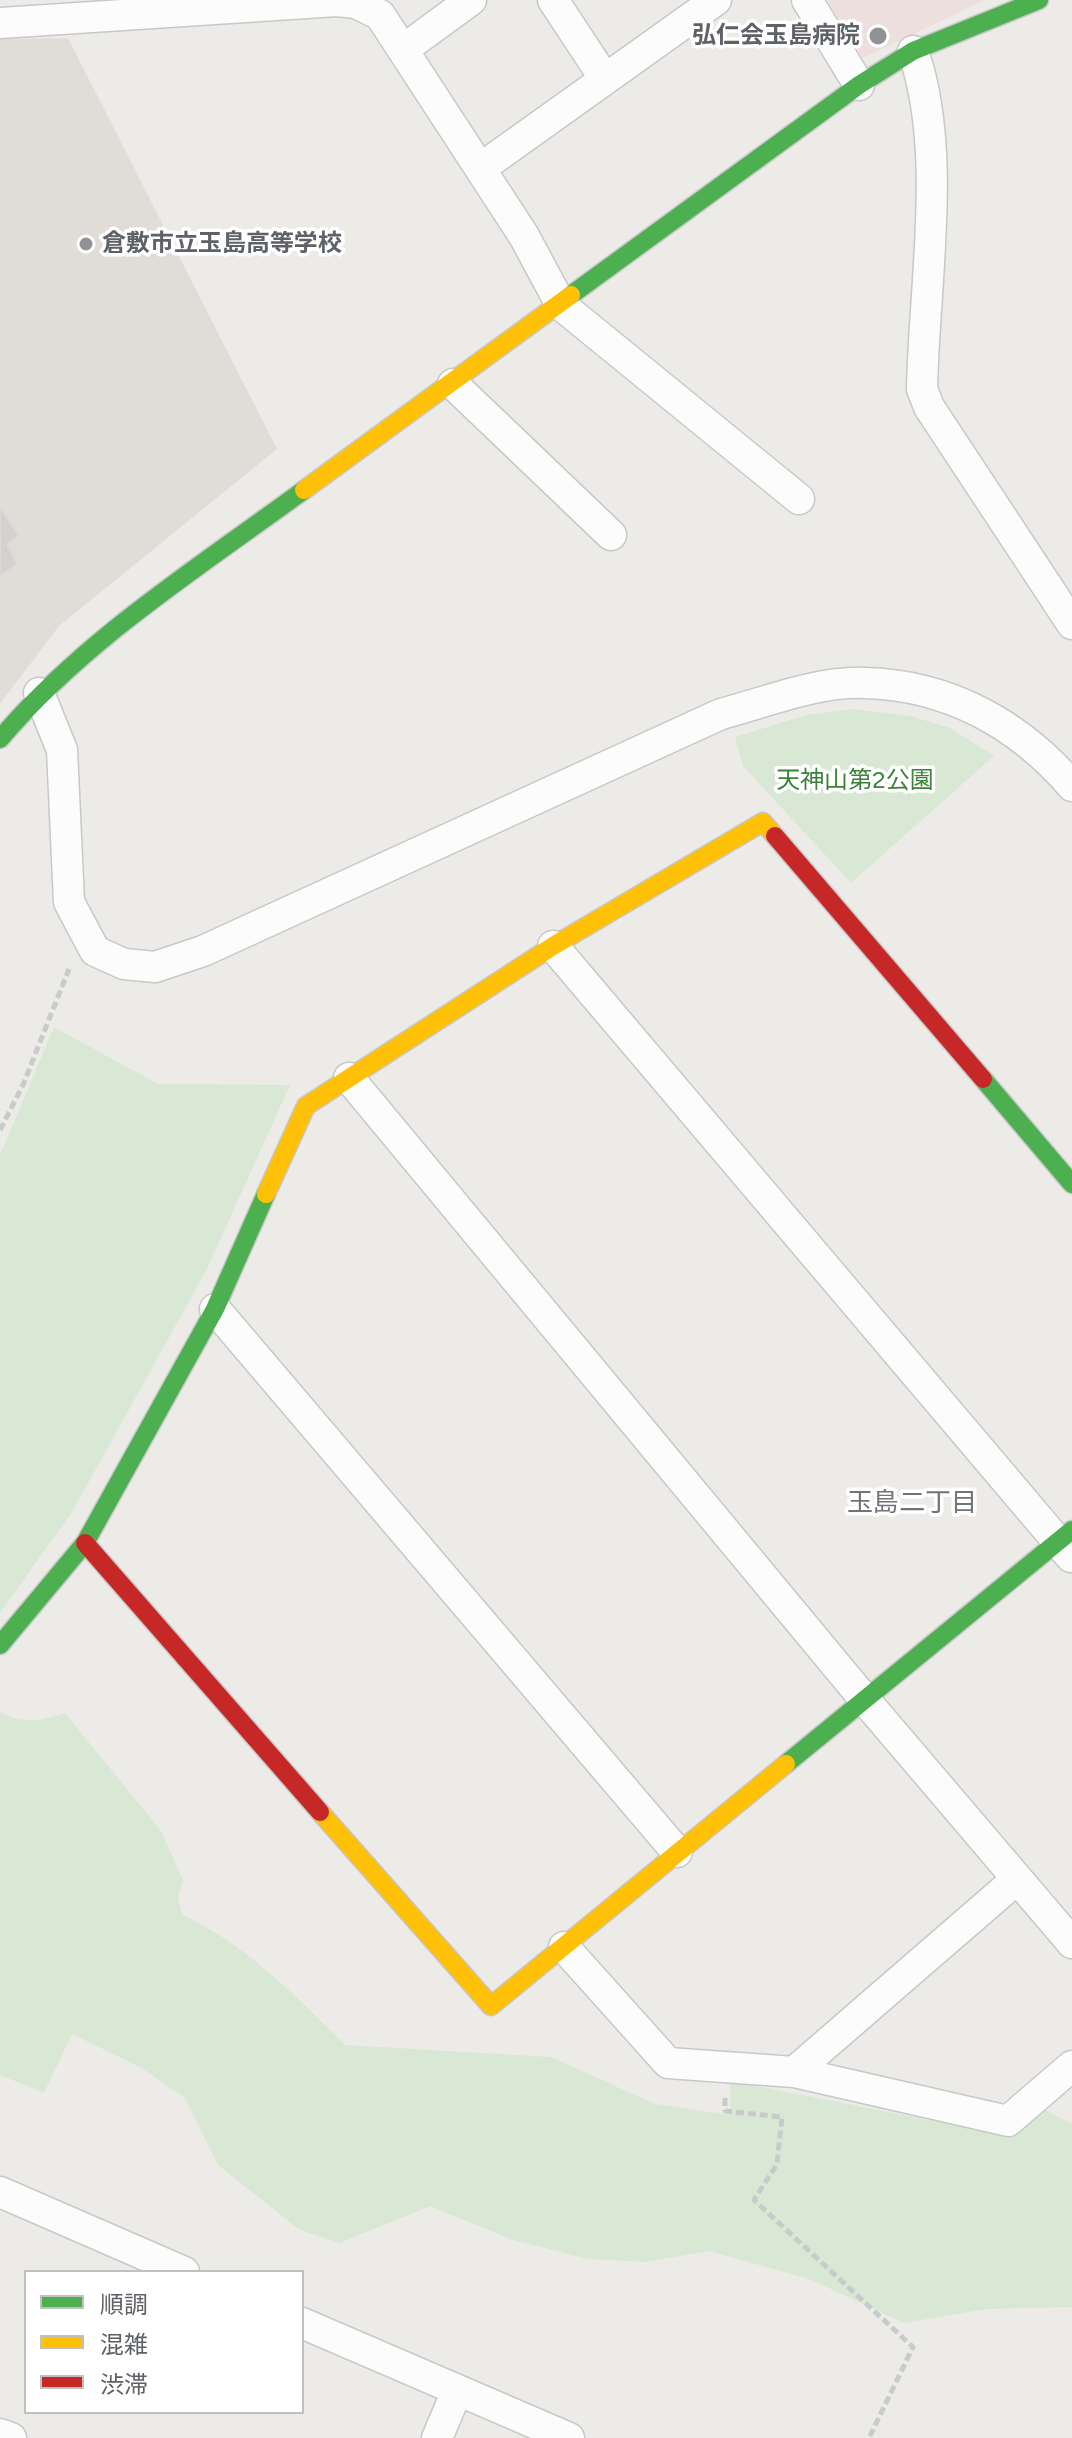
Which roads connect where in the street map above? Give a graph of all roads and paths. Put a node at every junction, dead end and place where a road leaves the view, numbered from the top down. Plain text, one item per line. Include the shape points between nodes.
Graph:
1 (471, 0) edge
2 (553, 0) edge
3 (716, 0) edge
4 (807, 0) edge
5 (1039, 0) edge
6 (0, 23) edge
7 (404, 49) junction
8 (913, 51) junction
9 (605, 79) junction
10 (859, 85) junction
11 (481, 168) junction
12 (561, 305) junction
13 (453, 384) junction
14 (799, 499) dead end
15 (611, 535) dead end
16 (1072, 624) edge
17 (39, 693) junction
18 (0, 739) edge
19 (1072, 786) edge
20 (82, 927) junction
21 (553, 946) junction
22 (349, 1078) junction
23 (0, 1130) edge
24 (1072, 1184) edge
25 (215, 1309) junction
26 (85, 1543) junction
27 (1067, 1543) edge
28 (0, 1645) edge
29 (865, 1700) junction
30 (677, 1852) junction
31 (1017, 1879) junction
32 (1072, 1943) edge
33 (564, 1947) junction
34 (1072, 2066) edge
35 (724, 2067) junction
36 (794, 2072) junction
37 (0, 2192) edge
38 (179, 2270) edge
39 (304, 2324) edge
40 (457, 2391) junction
41 (0, 2434) edge
42 (11, 2438) edge
43 (437, 2438) edge
44 (569, 2438) edge
45 (869, 2438) edge

1 - 7 street
2 - 9 street
3 - 9 street
4 - 10 street
5 - 8 street
6 - 7 street via 337,1 380,15
7 - 11 street
8 - 10 street
8 - 16 street via 929,105 933,168 922,389
9 - 11 street
10 - 12 street
11 - 12 street
12 - 13 street
12 - 14 street
13 - 15 street
13 - 17 street via 144,607
17 - 18 street
17 - 20 street via 62,750 69,902
19 - 20 street via 1014,731 969,705 926,691 863,683 822,688 721,714 203,951 155,967 124,964 95,951
20 - 23 path via 23,1085
21 - 22 street
21 - 24 street via 763,822
21 - 27 street
22 - 25 street via 306,1106
22 - 29 street
25 - 26 street
25 - 30 street
26 - 28 street
26 - 33 street via 491,2006
27 - 29 street
29 - 30 street
29 - 31 street
30 - 33 street
31 - 32 street
31 - 36 street
33 - 35 street via 668,2063
34 - 36 street via 1008,2121
35 - 36 street
35 - 45 path via 725,2111 782,2117 777,2164 754,2200 913,2347
37 - 38 street
39 - 40 street
40 - 43 street
40 - 44 street
41 - 42 street

